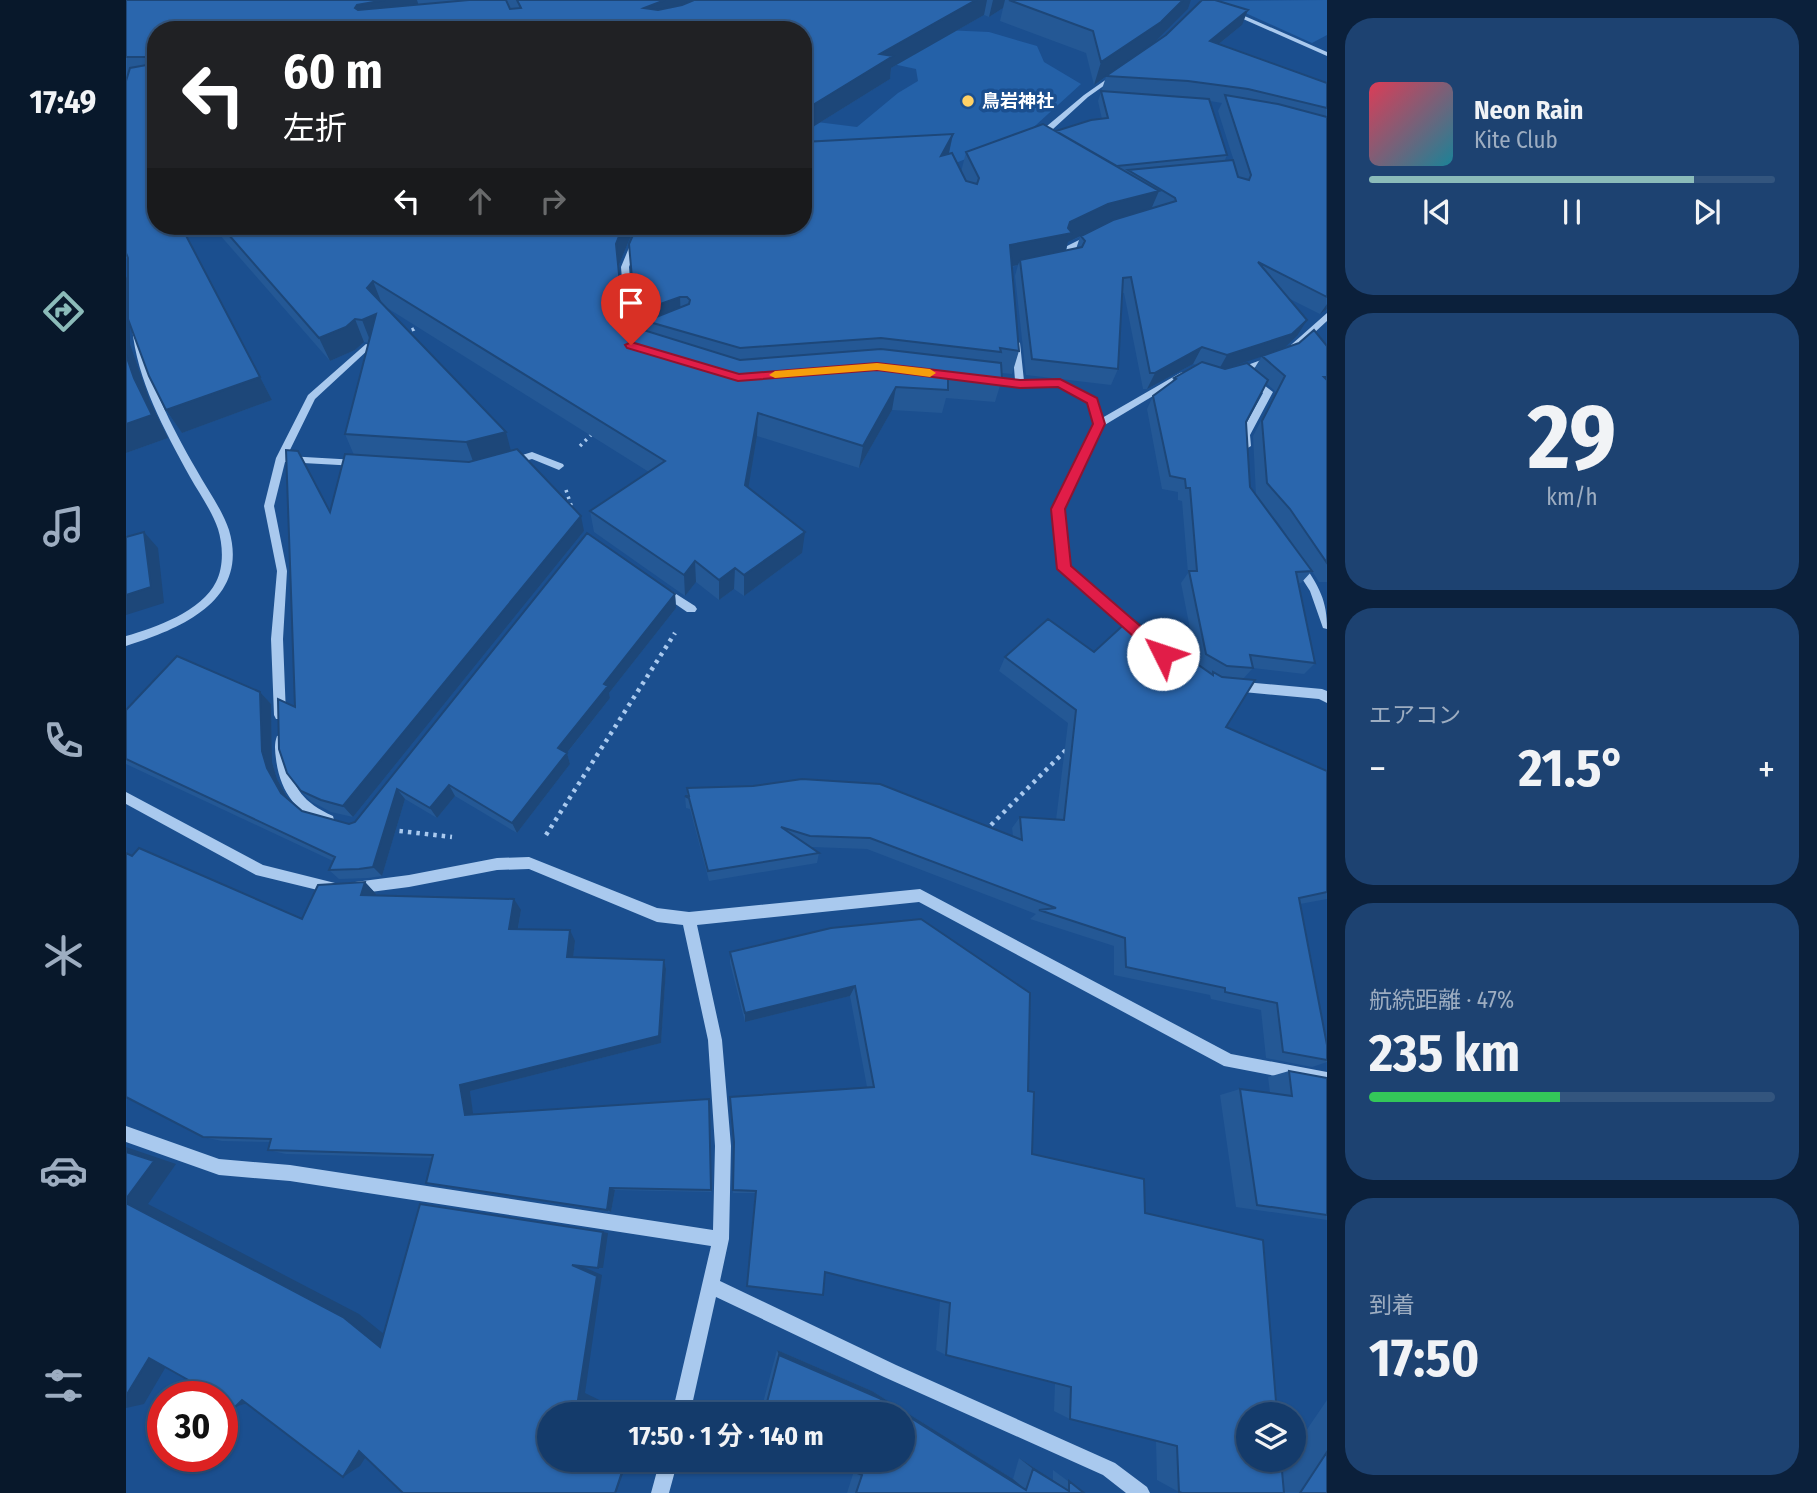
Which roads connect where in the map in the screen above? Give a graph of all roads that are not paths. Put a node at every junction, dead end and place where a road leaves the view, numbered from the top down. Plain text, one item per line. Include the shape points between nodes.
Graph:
1 (1204, 0) edge
2 (1195, 10) edge
3 (1327, 54) edge
4 (1126, 68) edge
5 (1086, 96) junction
6 (1097, 96) dead end
7 (1047, 148) edge
8 (1103, 232) edge
9 (638, 235) edge
10 (1064, 261) edge
11 (1327, 316) edge
12 (136, 318) edge
13 (1014, 328) edge
14 (642, 345) edge
15 (366, 347) edge
16 (1194, 369) edge
17 (1241, 369) junction
18 (1230, 373) edge
19 (981, 379) edge
20 (1020, 384) junction
21 (1099, 424) junction
22 (281, 458) junction
23 (1247, 461) edge
24 (364, 464) edge
25 (497, 465) edge
26 (559, 466) road end
27 (1294, 559) edge
28 (657, 585) edge
29 (691, 609) road end
30 (1327, 625) edge
31 (1143, 637) edge
32 (126, 641) edge
33 (1214, 685) edge
34 (1327, 698) edge
35 (126, 798) edge
36 (339, 824) edge
37 (689, 919) junction
38 (1327, 1079) edge
39 (126, 1134) edge
40 (721, 1239) junction
41 (712, 1286) junction
42 (684, 1402) edge
43 (666, 1472) edge
44 (660, 1493) edge
45 (1141, 1493) edge

1 - 2 street
1 - 3 street
4 - 5 street
5 - 6 street
5 - 7 street via 1036,141
8 - 10 street via 1066,250 1073,258
9 - 14 street via 625,267 631,345
11 - 17 street via 1286,354
12 - 32 street via 136,343 157,400 225,534 226,562 218,589 201,605 152,634
13 - 20 street
15 - 22 street via 311,397
16 - 21 street
17 - 18 street
17 - 23 street via 1268,392 1245,435
19 - 20 street
20 - 21 street via 1060,383 1093,400
21 - 31 street via 1058,509 1064,569
22 - 24 street
22 - 36 street via 269,506 282,571 277,639 284,781 314,814
25 - 26 street via 532,456
27 - 30 street via 1315,590
28 - 29 street
33 - 34 street
35 - 37 street via 261,871 331,888 368,887 497,864 529,863 657,915
37 - 38 street via 920,895 1229,1061
37 - 40 street via 715,1040 723,1146
39 - 40 street via 219,1167 290,1173
40 - 41 street
41 - 42 street
41 - 45 street via 1110,1469
43 - 44 street

